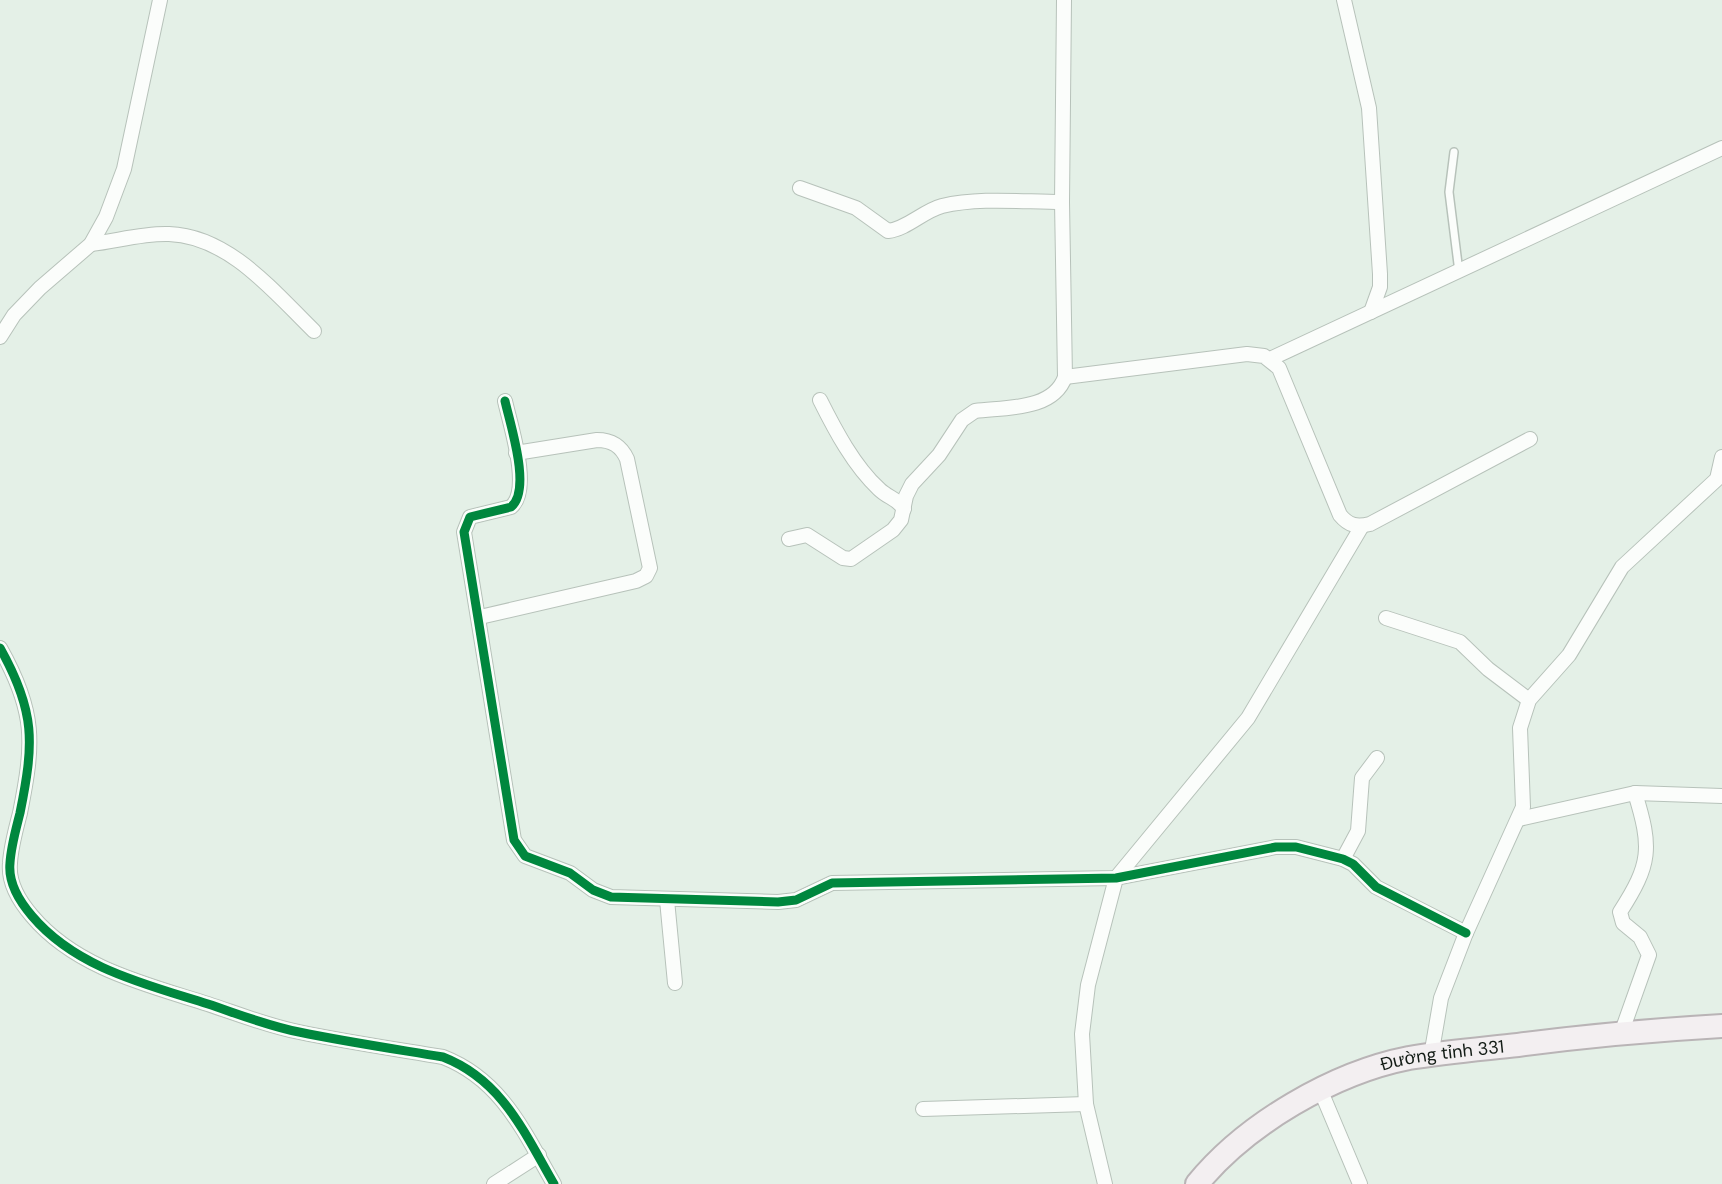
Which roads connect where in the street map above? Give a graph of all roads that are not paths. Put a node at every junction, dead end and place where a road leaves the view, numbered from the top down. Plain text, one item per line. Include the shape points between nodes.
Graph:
1 (160, 0) edge
2 (1064, 0) edge
3 (1344, 0) edge
4 (1722, 148) edge
5 (1454, 152) dead end
6 (800, 188) dead end
7 (1062, 202) junction
8 (91, 244) junction
9 (1459, 272) junction
10 (1371, 312) junction
11 (314, 331) dead end
12 (0, 337) edge
13 (1270, 358) junction
14 (1065, 377) junction
15 (505, 400) dead end
16 (820, 400) dead end
17 (1530, 439) dead end
18 (516, 453) junction
19 (1722, 457) edge
20 (904, 509) junction
21 (1362, 526) junction
22 (789, 538) dead end
23 (480, 617) junction
24 (1386, 618) dead end
25 (0, 648) edge
26 (1528, 700) junction
27 (1377, 758) dead end
28 (1635, 793) junction
29 (1722, 796) edge
30 (1519, 819) junction
31 (1343, 859) junction
32 (5, 861) edge
33 (1116, 878) junction
34 (667, 900) junction
35 (1466, 933) junction
36 (675, 983) dead end
37 (1722, 1026) edge
38 (1622, 1031) junction
39 (1431, 1056) junction
40 (1320, 1089) junction
41 (1086, 1104) junction
42 (923, 1109) dead end
43 (538, 1155) junction
44 (494, 1184) edge
45 (554, 1184) edge
46 (1105, 1184) edge
47 (1197, 1184) edge
48 (1360, 1184) edge

1 - 8 street via 124,169
2 - 7 street
3 - 10 street via 1369,108 1380,274
4 - 9 street
5 - 9 lane via 1449,192
6 - 7 street via 856,208 888,231 953,204
7 - 14 street
8 - 11 street via 151,235 195,237 214,245 256,276
8 - 12 street via 40,288
9 - 10 street
10 - 13 street
13 - 14 street via 1247,354
13 - 21 street via 1279,368 1340,515 1350,524
14 - 20 street via 1056,393 1042,402 975,411 966,416 912,484
15 - 18 street
16 - 20 street via 843,442 878,488 896,498
17 - 21 street
18 - 23 street via 518,499 503,510 471,517 464,528
18 - 23 street via 597,440 619,446 627,459 650,568 646,576 636,581
19 - 26 street via 1717,479 1622,567 1569,655
20 - 22 street via 893,530 851,559 843,558 810,536
21 - 33 street via 1248,718
23 - 34 street via 516,846 525,856 570,873 601,894
24 - 26 street via 1460,642
25 - 32 street via 23,695 31,744
26 - 30 street via 1520,728 1524,799
27 - 31 street via 1362,778 1358,831
28 - 29 street
28 - 30 street
28 - 38 street via 1647,831 1646,863 1620,912 1623,923 1640,937 1649,955
30 - 35 street
31 - 33 street via 1296,847 1276,847
31 - 35 street via 1376,887
32 - 43 street via 22,904 70,952 139,982 285,1029 459,1063 486,1081 504,1100
33 - 34 street via 831,883 787,902
33 - 41 street via 1083,1010
34 - 36 street
35 - 39 street via 1441,998
37 - 38 main road, Đường tỉnh 331
38 - 39 main road, Đường tỉnh 331
39 - 40 main road, Đường tỉnh 331 via 1408,1058
40 - 47 main road, Đường tỉnh 331 via 1249,1135
40 - 48 street
41 - 42 street
41 - 46 street
43 - 44 street
43 - 45 street

